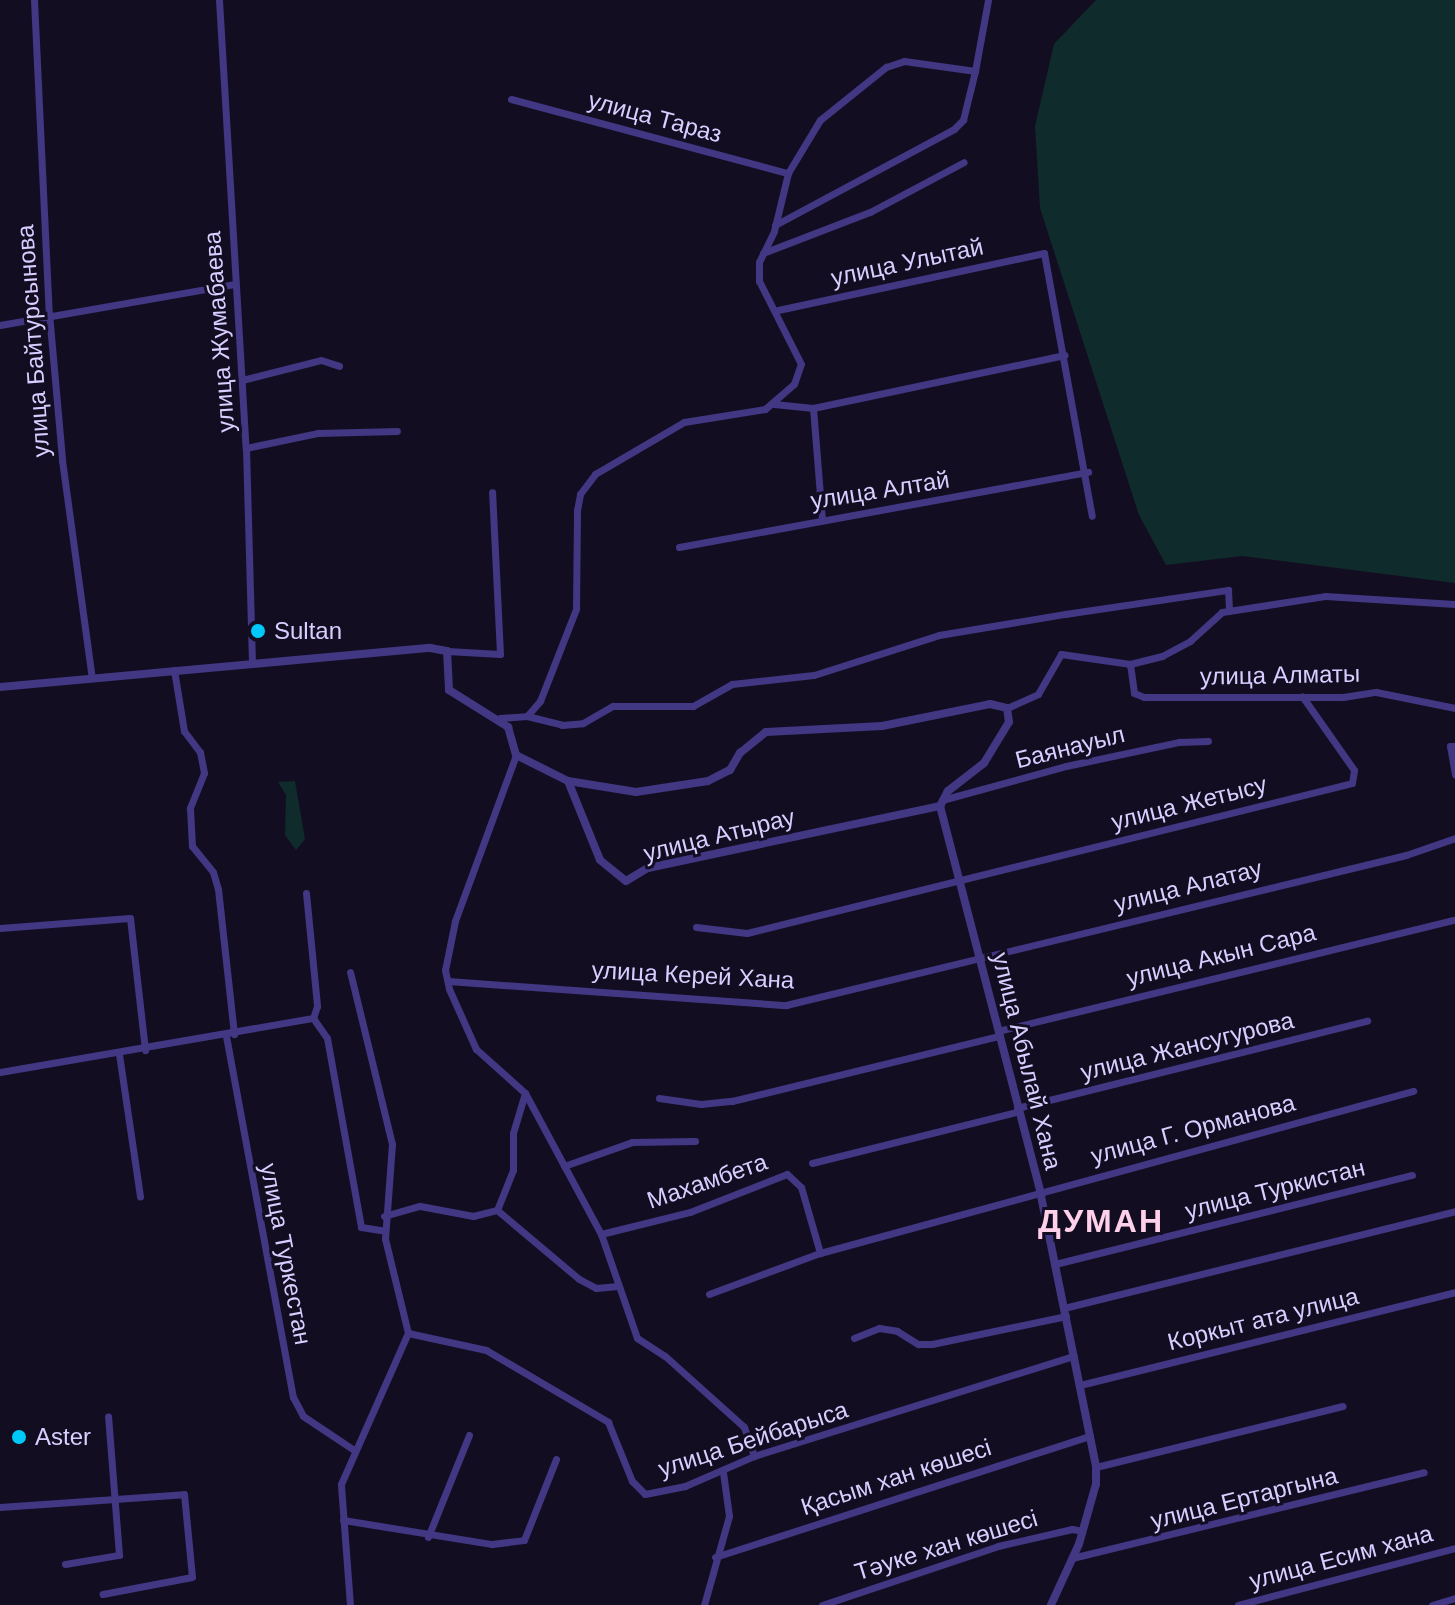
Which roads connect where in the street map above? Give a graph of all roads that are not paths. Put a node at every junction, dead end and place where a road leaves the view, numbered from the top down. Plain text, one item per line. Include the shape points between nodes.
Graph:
1 (34, 0) edge
2 (219, 0) edge
3 (988, 0) edge
4 (975, 71) junction
5 (511, 99) dead end
6 (964, 162) dead end
7 (788, 173) junction
8 (775, 225) junction
9 (763, 253) junction
10 (235, 284) junction
11 (778, 310) junction
12 (49, 317) junction
13 (0, 325) edge
14 (1064, 355) junction
15 (339, 366) dead end
16 (242, 380) junction
17 (774, 404) junction
18 (813, 408) junction
19 (397, 431) dead end
20 (246, 448) junction
21 (1088, 472) junction
22 (492, 492) dead end
23 (1092, 516) dead end
24 (822, 519) junction
25 (679, 547) dead end
26 (1455, 604) edge
27 (1229, 611) junction
28 (447, 651) junction
29 (252, 662) junction
30 (1130, 664) junction
31 (174, 670) junction
32 (92, 678) junction
33 (0, 687) edge
34 (1302, 696) junction
35 (1007, 708) junction
36 (1455, 708) edge
37 (527, 716) junction
38 (500, 718) junction
39 (1208, 741) dead end
40 (1455, 746) edge
41 (516, 755) junction
42 (1455, 775) edge
43 (568, 781) junction
44 (941, 803) junction
45 (1455, 838) edge
46 (961, 880) junction
47 (306, 893) dead end
48 (1455, 920) edge
49 (696, 927) dead end
50 (0, 928) edge
51 (980, 958) junction
52 (350, 972) dead end
53 (448, 981) junction
54 (313, 1018) junction
55 (1367, 1021) dead end
56 (998, 1033) junction
57 (230, 1035) junction
58 (145, 1050) junction
59 (119, 1054) junction
60 (0, 1072) edge
61 (1413, 1091) dead end
62 (525, 1093) junction
63 (659, 1098) dead end
64 (1017, 1110) junction
65 (695, 1141) dead end
66 (812, 1163) dead end
67 (564, 1166) junction
68 (1412, 1175) dead end
69 (1040, 1191) junction
70 (140, 1196) dead end
71 (497, 1210) junction
72 (1455, 1211) edge
73 (384, 1216) junction
74 (385, 1231) junction
75 (601, 1234) junction
76 (820, 1253) junction
77 (1055, 1264) junction
78 (618, 1286) junction
79 (1455, 1292) edge
80 (709, 1294) dead end
81 (1065, 1312) junction
82 (408, 1333) junction
83 (854, 1338) dead end
84 (1074, 1356) junction
85 (1080, 1385) junction
86 (1343, 1406) dead end
87 (108, 1416) dead end
88 (469, 1435) dead end
89 (1090, 1436) junction
90 (354, 1450) junction
91 (754, 1456) junction
92 (556, 1459) dead end
93 (1096, 1467) junction
94 (723, 1472) junction
95 (1424, 1472) dead end
96 (114, 1498) junction
97 (0, 1507) edge
98 (343, 1520) junction
99 (1082, 1531) junction
100 (428, 1537) junction
101 (1455, 1548) edge
102 (715, 1557) junction
103 (1072, 1558) junction
104 (65, 1564) dead end
105 (103, 1594) dead end
106 (1455, 1598) edge
107 (350, 1605) edge
108 (704, 1605) edge
109 (822, 1605) edge
110 (1051, 1605) edge
111 (1238, 1605) edge
112 (1432, 1605) edge

1 - 12 street, улица Байтурсынова
2 - 10 street, улица Жумабаева
3 - 4 street
4 - 7 street via 904,61 886,67 820,120
4 - 8 street via 963,120 954,129
5 - 7 street, улица Тараз
6 - 9 street via 870,212
7 - 8 street
8 - 9 street
9 - 11 street via 759,281
10 - 12 street
10 - 16 street, улица Жумабаева
11 - 14 street, улица Улытай via 1044,253
11 - 17 street via 801,364 788,394
12 - 13 street
12 - 32 street, улица Байтурсынова via 62,460
14 - 18 street
14 - 21 street
15 - 16 street via 321,360
16 - 20 street, улица Жумабаева
17 - 18 street
17 - 37 street via 730,417 684,422 595,474 580,494 577,510 576,609 540,701
18 - 24 street
19 - 20 street via 318,433
20 - 29 street, улица Жумабаева
21 - 23 street
21 - 24 street, улица Алтай
22 - 28 street via 500,654
24 - 25 street, улица Алтай
26 - 27 street via 1325,596
27 - 30 street via 1162,656
27 - 37 street via 1228,590 1065,614 939,635 814,675 732,684 693,706 613,706 583,723 562,725
28 - 29 street via 381,649 346,659
28 - 38 street via 449,690
29 - 31 street
30 - 34 street, улица Алматы via 1134,693 1144,697
30 - 35 street via 1061,654 1038,694
31 - 32 street
31 - 57 street, улица Туркестан via 184,731 200,752 204,773 190,808 192,846 213,872 218,889
32 - 33 street
34 - 36 street, улица Алматы via 1387,693
34 - 46 street, улица Жетысу via 1354,770 1352,783
35 - 43 street via 990,704 882,726 766,732 740,753 730,770 673,789 636,792
35 - 44 street via 1009,722 984,763
37 - 38 street
38 - 41 street
39 - 44 street, Баянауыл via 1179,742 1066,766
40 - 42 street via 1450,746
41 - 43 street
41 - 53 street via 455,921
43 - 44 street, улица Атырау via 600,860 626,881 648,868
44 - 46 street, улица Абылай Хана
45 - 51 street, улица Алатау via 1406,855
46 - 49 street via 747,933
46 - 51 street, улица Абылай Хана
47 - 54 street via 317,1006
48 - 56 street, улица Акын Сара
50 - 58 street via 130,918
51 - 53 street, улица Керей Хана via 786,1005
51 - 56 street, улица Абылай Хана
52 - 73 street via 392,1144
53 - 62 street via 476,1049
54 - 57 street
54 - 74 street via 327,1038 361,1227
55 - 64 street, улица Жансугурова
56 - 63 street, улица Акын Сара via 732,1101 701,1104
56 - 64 street, улица Абылай Хана
57 - 58 street
57 - 90 street, улица Туркестан via 293,1397 303,1416
58 - 59 street
59 - 60 street
59 - 70 street
61 - 69 street, улица Г. Орманова
62 - 67 street
62 - 71 street via 513,1133 513,1170
64 - 66 street, улица Жансугурова
64 - 69 street, улица Абылай Хана
65 - 67 street via 632,1142
67 - 75 street
68 - 77 street, улица Туркистан
69 - 76 street, улица Г. Орманова
69 - 77 street, улица Абылай Хана
71 - 73 street via 473,1216 420,1206
71 - 78 street via 579,1279 596,1288
72 - 81 street
73 - 74 street
74 - 82 street
75 - 76 street, Махамбета via 690,1212 787,1174 801,1187
75 - 78 street
76 - 80 street, улица Г. Орманова
77 - 81 street, улица Абылай Хана
78 - 91 street via 637,1338 665,1356 744,1427
79 - 85 street, Коркыт ата улица
81 - 83 street via 932,1344 918,1344 897,1331 879,1328
81 - 84 street, улица Абылай Хана
82 - 90 street
82 - 94 street, улица Бейбарыса via 486,1350 608,1422 639,1492 685,1486
84 - 85 street, улица Абылай Хана
84 - 91 street, улица Бейбарыса
85 - 89 street, улица Абылай Хана
86 - 93 street
87 - 96 street
88 - 100 street
89 - 93 street, улица Абылай Хана
89 - 102 street, Қасым хан көшесі
90 - 98 street via 341,1484
91 - 94 street, улица Бейбарыса
92 - 100 street via 524,1540 492,1544
93 - 99 street, улица Абылай Хана
94 - 102 street via 729,1516
95 - 103 street, улица Ертаргына
96 - 97 street
96 - 104 street via 119,1555
96 - 105 street via 184,1494 194,1571 188,1582
98 - 100 street
98 - 107 street
99 - 103 street, улица Абылай Хана
99 - 109 street, Тәуке хан көшесі via 998,1546
101 - 111 street, улица Есим хана
102 - 108 street
103 - 110 street, улица Абылай Хана
106 - 112 street

